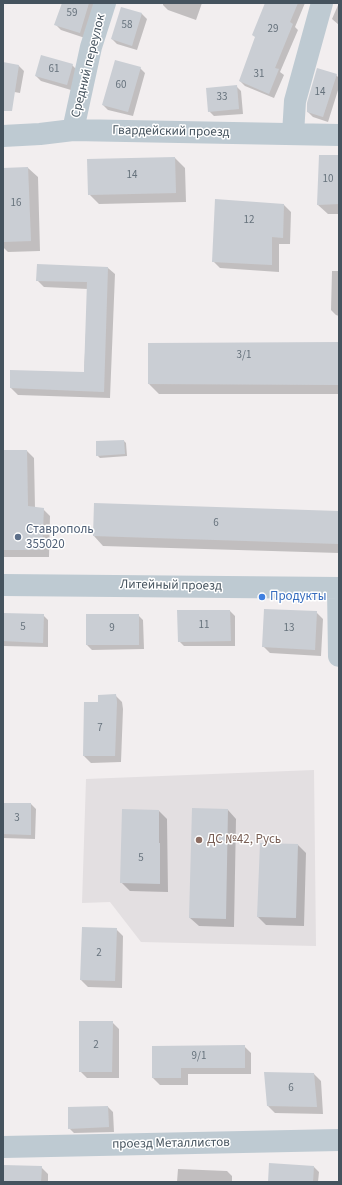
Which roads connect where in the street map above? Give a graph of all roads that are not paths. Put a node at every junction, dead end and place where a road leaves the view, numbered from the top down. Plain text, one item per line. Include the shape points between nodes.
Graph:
1 (105, 3) edge
2 (322, 3) edge
3 (73, 130) junction
4 (293, 134) junction
5 (339, 135) edge
6 (3, 136) edge
7 (3, 585) edge
8 (338, 588) edge
9 (339, 656) edge
10 (339, 1140) edge
11 (3, 1147) edge

1 - 3 street, Средний переулок via 91,47
2 - 4 street via 295,101
3 - 4 street, Гвардейский проезд
3 - 6 street, Гвардейский проезд
4 - 5 street, Гвардейский проезд
7 - 8 street, Литейный проезд
8 - 9 street
10 - 11 street, проезд Металлистов

